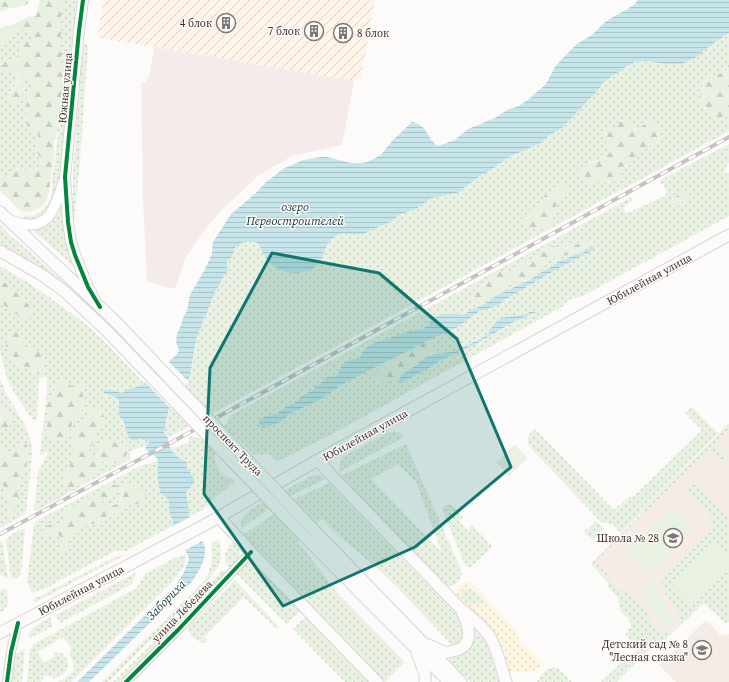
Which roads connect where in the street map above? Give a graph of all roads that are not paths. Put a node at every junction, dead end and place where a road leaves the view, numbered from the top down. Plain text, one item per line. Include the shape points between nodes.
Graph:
1 (83, 0) edge
2 (65, 177) junction
3 (4, 216) edge
4 (729, 235) edge
5 (0, 251) edge
6 (100, 307) junction
7 (318, 460) junction
8 (219, 517) junction
9 (308, 532) junction
10 (251, 552) junction
11 (461, 609) junction
12 (18, 623) junction
13 (0, 633) edge
14 (419, 645) junction
15 (7, 682) edge
16 (126, 682) edge
17 (376, 682) edge
18 (425, 682) edge
19 (448, 682) edge
20 (461, 682) edge
21 (506, 682) edge

1 - 2 street, Южная улица
2 - 3 street via 55,207 45,220 27,225
2 - 6 street via 71,242 88,287
3 - 6 main road, проспект Труда
4 - 7 main road, Юбилейная улица
5 - 9 main road, проспект Труда, bridge via 42,275 106,330
6 - 9 main road, проспект Труда, bridge
7 - 8 main road, Юбилейная улица
7 - 11 main road
8 - 10 main road
8 - 12 main road, Юбилейная улица
9 - 14 main road, проспект Труда
10 - 16 street, улица Лебедева
10 - 17 main road
11 - 14 main road via 467,620 469,632 464,646 445,652
11 - 21 main road via 490,637
12 - 13 main road, Юбилейная улица
12 - 15 street
14 - 18 main road
14 - 19 main road, проспект Труда
14 - 20 main road, проспект Труда

